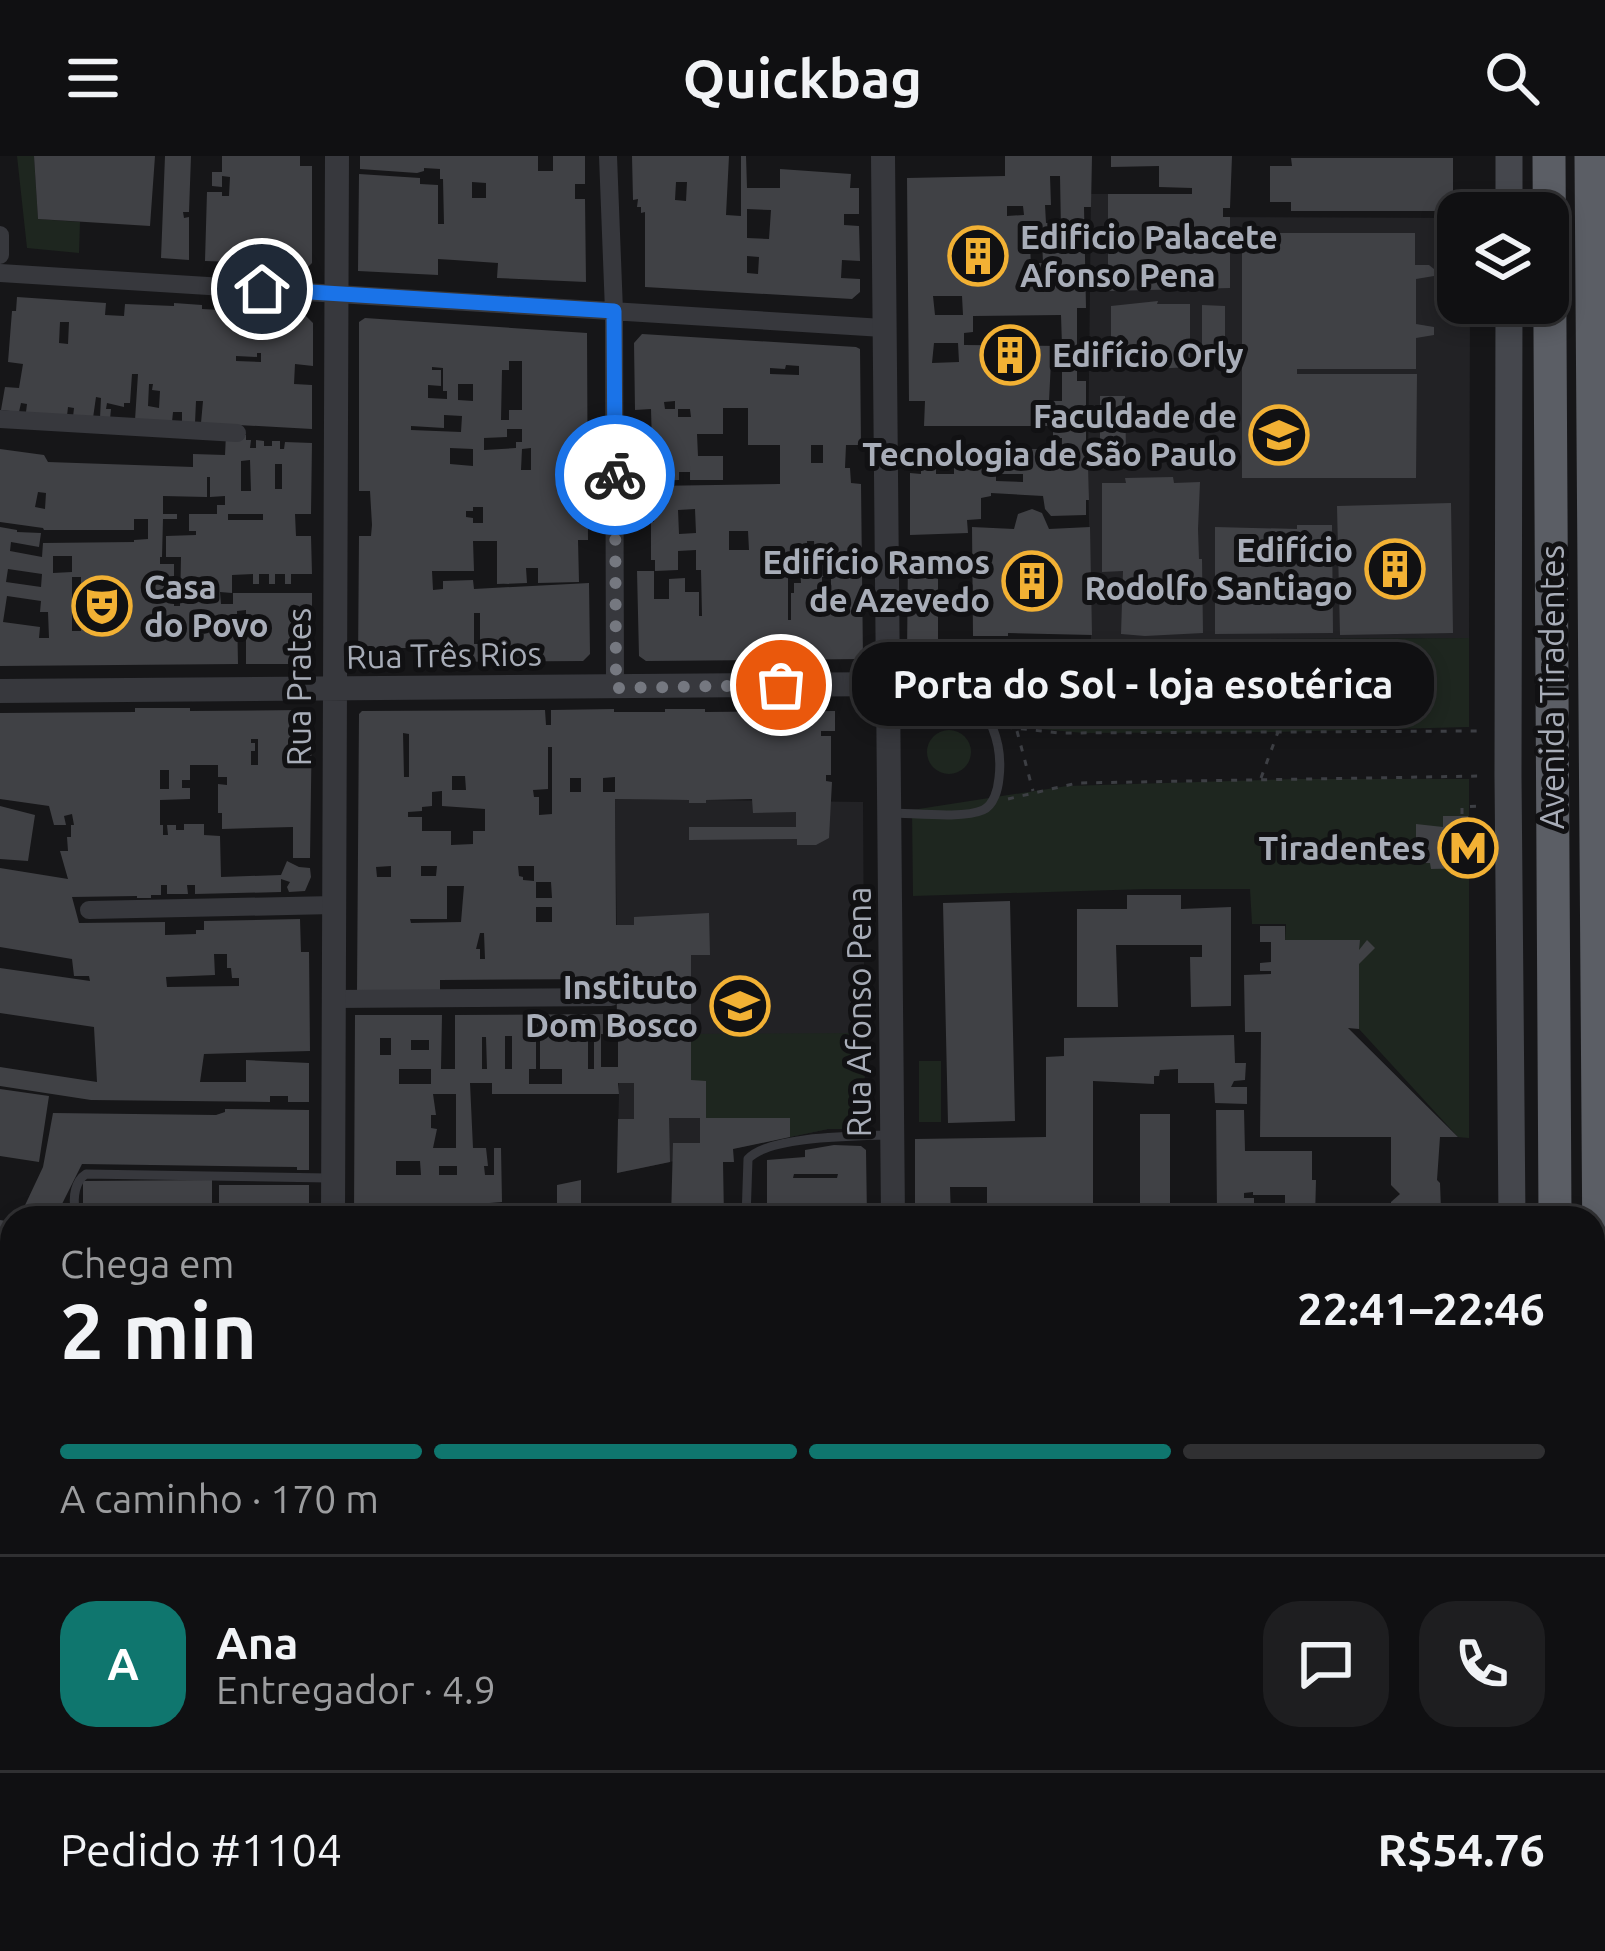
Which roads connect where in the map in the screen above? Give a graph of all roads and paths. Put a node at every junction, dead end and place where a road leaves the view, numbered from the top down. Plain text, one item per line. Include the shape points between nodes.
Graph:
1 (337, 156) edge
2 (608, 156) edge
3 (883, 156) edge
4 (1509, 156) edge
5 (1549, 156) edge
6 (1591, 156) edge
7 (1509, 192) edge
8 (0, 235) edge
9 (0, 255) edge
10 (0, 273) edge
11 (337, 294) junction
12 (614, 311) junction
13 (1509, 324) edge
14 (884, 328) junction
15 (0, 419) edge
16 (237, 433) dead end
17 (889, 678) junction
18 (616, 688) junction
19 (335, 690) junction
20 (0, 691) edge
21 (936, 696) dead end
22 (990, 724) junction
23 (1016, 729) junction
24 (1508, 730) junction
25 (1278, 732) junction
26 (1508, 776) junction
27 (1261, 780) junction
28 (1034, 793) junction
29 (991, 803) junction
30 (1485, 806) dead end
31 (1462, 814) dead end
32 (886, 815) junction
33 (1462, 835) dead end
34 (1601, 861) edge
35 (1462, 865) dead end
36 (334, 905) junction
37 (89, 910) dead end
38 (611, 997) dead end
39 (333, 999) junction
40 (893, 1135) junction
41 (1602, 1147) edge
42 (333, 1178) junction
43 (1598, 1186) junction
44 (1555, 1203) edge
45 (75, 1206) edge
46 (333, 1206) edge
47 (746, 1206) edge
48 (893, 1206) edge
49 (1512, 1206) edge
50 (1598, 1206) edge

1 - 11 street, Rua Prates
2 - 12 street
3 - 14 street
4 - 7 main road
5 - 44 highway, Avenida Tiradentes
6 - 34 highway, Avenida Tiradentes
8 - 9 street
10 - 11 street
11 - 12 street
11 - 19 street, Rua Prates
12 - 14 street
12 - 18 street
13 - 24 main road, Avenida Tiradentes
14 - 17 street
15 - 16 street
17 - 18 street, Rua Três Rios
17 - 22 lane via 959,690
17 - 32 street, Rua Afonso Pena
18 - 19 street, Rua Três Rios
19 - 20 street, Rua Três Rios
19 - 36 street, Rua Prates
21 - 22 path
22 - 23 path
22 - 29 lane via 1000,767
23 - 25 path
23 - 28 path
24 - 25 path
24 - 26 main road, Avenida Tiradentes
25 - 27 path
26 - 27 path
26 - 49 main road, Avenida Tiradentes
27 - 28 path via 1077,783
28 - 29 path
29 - 32 lane via 961,813
30 - 31 path via 1462,807
32 - 40 street, Rua Afonso Pena
33 - 35 path
34 - 41 highway, Avenida Tiradentes
36 - 37 street
36 - 39 street, Rua Prates
38 - 39 street
39 - 42 street, Rua Prates
40 - 47 lane via 757,1150 748,1160
40 - 48 street, Rua Afonso Pena
41 - 43 highway, Avenida Tiradentes
42 - 45 lane via 86,1174
42 - 46 street, Rua Prates
43 - 44 lane
43 - 50 highway, Avenida Tiradentes

